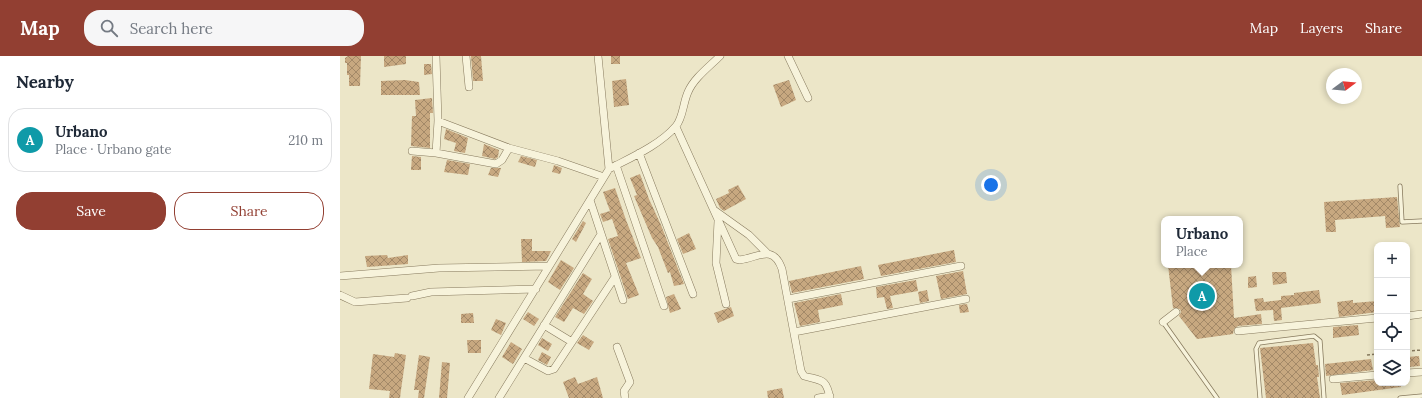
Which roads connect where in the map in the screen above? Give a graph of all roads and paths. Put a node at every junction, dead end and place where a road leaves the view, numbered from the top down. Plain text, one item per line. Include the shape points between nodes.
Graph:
1 (436, 56) edge
2 (466, 56) edge
3 (598, 56) edge
4 (720, 56) edge
5 (788, 56) edge
6 (469, 86) dead end
7 (808, 98) dead end
8 (438, 121) junction
9 (676, 126) junction
10 (509, 148) junction
11 (412, 151) dead end
12 (436, 153) junction
13 (639, 153) junction
14 (612, 167) junction
15 (604, 177) junction
16 (1400, 186) dead end
17 (590, 200) junction
18 (714, 210) junction
19 (718, 219) junction
20 (1422, 221) edge
21 (601, 234) junction
22 (767, 253) junction
23 (549, 266) junction
24 (961, 266) dead end
25 (340, 276) edge
26 (615, 277) junction
27 (536, 289) junction
28 (693, 294) dead end
29 (340, 295) edge
30 (966, 298) dead end
31 (788, 299) junction
32 (623, 300) dead end
33 (726, 304) dead end
34 (664, 306) dead end
35 (1176, 312) dead end
36 (1422, 314) edge
37 (1410, 316) edge
38 (1374, 318) edge
39 (1163, 322) joint
40 (544, 325) junction
41 (1238, 331) dead end
42 (794, 332) junction
43 (572, 342) junction
44 (618, 347) dead end
45 (1422, 350) edge
46 (1410, 351) edge
47 (1374, 354) edge
48 (1367, 355) dead end
49 (524, 358) junction
50 (1422, 372) edge
51 (1410, 373) edge
52 (1374, 375) edge
53 (1333, 379) dead end
54 (1422, 396) edge
55 (830, 397) edge
56 (468, 398) edge
57 (499, 398) edge
58 (625, 398) edge
59 (818, 398) edge
60 (1218, 398) edge
61 (1260, 398) edge
62 (1324, 398) edge
63 (1400, 398) edge

1 - 8 street
2 - 6 street
3 - 14 street
4 - 9 street via 691,85
5 - 7 street
8 - 10 street
8 - 12 street
9 - 13 street
9 - 18 street
10 - 12 street via 502,160 496,164
10 - 15 street
11 - 12 street
13 - 14 street
13 - 28 street
14 - 15 street
14 - 34 street
15 - 17 street
16 - 20 lane via 1402,222
17 - 21 street
17 - 23 street
18 - 19 street
18 - 22 street via 749,235
19 - 22 street via 737,260
19 - 33 street via 716,263
21 - 26 street
21 - 40 street
22 - 31 street via 780,261
23 - 25 street via 439,268
23 - 27 street
24 - 31 street
26 - 32 street
26 - 43 street
27 - 29 street via 431,292 409,297 355,302
27 - 56 street
30 - 42 street
31 - 42 street
35 - 39 street
36 - 37 street
38 - 41 street
39 - 60 lane
40 - 43 street
40 - 49 street
42 - 55 street via 802,374 824,382
43 - 49 street via 552,371
44 - 58 street via 630,382 624,391
45 - 46 path
47 - 48 path
49 - 57 street
50 - 51 street
52 - 53 street
54 - 63 lane
55 - 59 street
61 - 62 lane via 1256,349 1259,343 1314,336 1320,341

